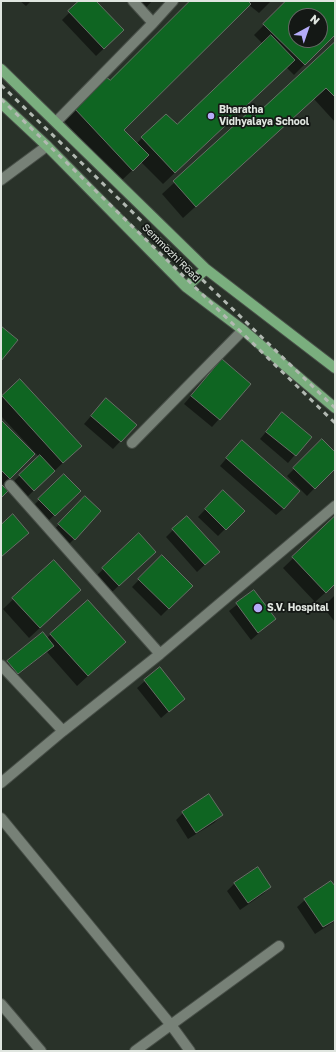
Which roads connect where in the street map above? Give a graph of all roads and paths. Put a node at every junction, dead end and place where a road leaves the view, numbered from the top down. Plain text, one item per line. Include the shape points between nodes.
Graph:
1 (133, 1) edge
2 (174, 1) edge
3 (153, 23) junction
4 (1, 69) edge
5 (1, 103) edge
6 (56, 122) junction
7 (47, 146) junction
8 (1, 180) edge
9 (206, 269) junction
10 (186, 287) junction
11 (243, 330) junction
12 (335, 368) edge
13 (333, 403) edge
14 (132, 443) dead end
15 (10, 485) dead end
16 (335, 506) edge
17 (160, 654) junction
18 (1, 665) edge
19 (63, 731) junction
20 (1, 783) edge
21 (1, 818) edge
22 (279, 946) dead end
23 (1, 1004) edge
24 (171, 1025) junction
25 (41, 1051) edge
26 (135, 1051) edge
27 (190, 1051) edge

1 - 3 street
2 - 3 street
3 - 6 street
4 - 6 main road, Semmozhi Road
5 - 7 main road, Semmozhi Road
6 - 9 main road, Semmozhi Road
7 - 8 street
7 - 10 main road, Semmozhi Road
9 - 10 main road
9 - 12 main road, Semmozhi Road
10 - 11 main road, Semmozhi Road
11 - 13 main road, Semmozhi Road
11 - 14 street
15 - 17 street
16 - 17 street
17 - 19 street
18 - 19 street
19 - 20 street
21 - 24 street
22 - 24 street
23 - 25 street
24 - 26 street
24 - 27 street

